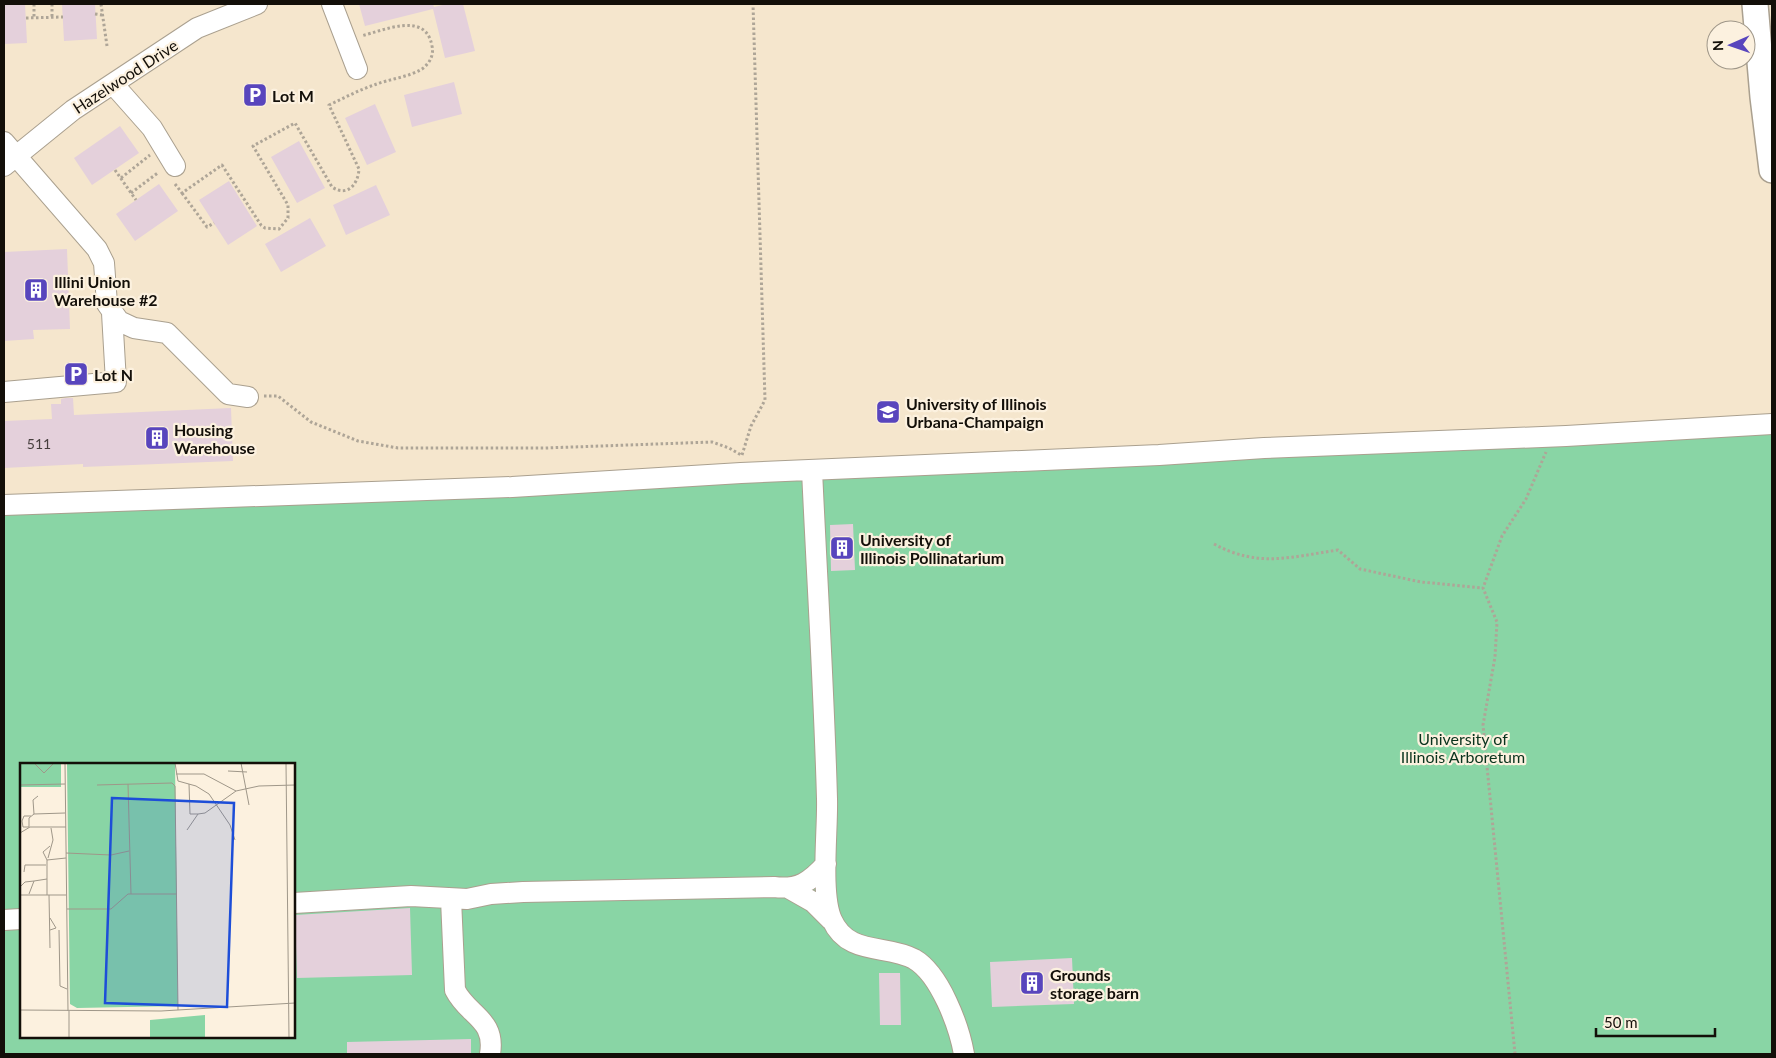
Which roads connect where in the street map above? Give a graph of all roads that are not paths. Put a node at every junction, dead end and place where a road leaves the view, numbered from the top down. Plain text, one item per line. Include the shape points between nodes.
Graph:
1 (257, 4) edge
2 (332, 4) edge
3 (1756, 4) edge
4 (357, 69) dead end
5 (113, 84) junction
6 (8, 155) edge
7 (167, 169) road end
8 (1772, 170) edge
9 (112, 313) junction
10 (4, 392) edge
11 (248, 397) road end
12 (1772, 424) edge
13 (812, 470) junction
14 (4, 506) edge
15 (826, 864) junction
16 (790, 889) junction
17 (451, 899) junction
18 (295, 903) edge
19 (20, 919) edge
20 (4, 920) edge
21 (832, 920) junction
22 (490, 1054) edge
23 (964, 1054) edge

1 - 5 street, Hazelwood Drive via 197,28
2 - 4 street
3 - 8 main road via 1762,97
5 - 6 street, Hazelwood Drive
5 - 7 street via 152,128
6 - 9 street via 97,249 104,263 108,304
9 - 10 street via 116,382
9 - 11 street via 119,321 134,328 167,333 228,394
12 - 13 street
13 - 14 street via 742,464 512,487
13 - 15 street via 828,833
15 - 16 street via 811,879
15 - 21 street via 826,895
16 - 17 street via 524,892
16 - 21 street via 813,902
17 - 18 street via 411,896
17 - 22 street via 455,990 461,1002 486,1024 490,1034
19 - 20 street
21 - 23 street via 842,934 856,944 913,959 921,965 951,1010

